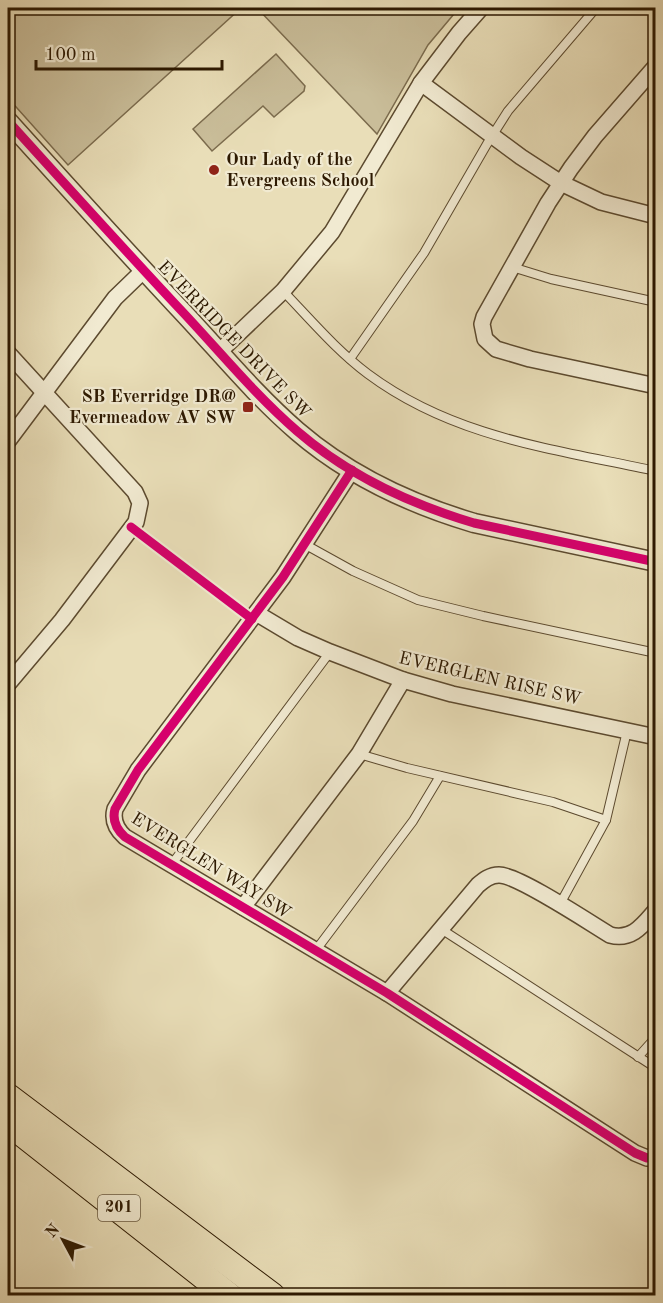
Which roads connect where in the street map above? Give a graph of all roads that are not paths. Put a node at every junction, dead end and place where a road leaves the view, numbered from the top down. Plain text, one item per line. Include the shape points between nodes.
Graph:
1 (481, 8) edge
2 (596, 8) edge
3 (656, 66) edge
4 (421, 83) junction
5 (8, 121) edge
6 (492, 135) junction
7 (561, 183) junction
8 (655, 214) edge
9 (512, 267) junction
10 (144, 270) junction
11 (284, 291) junction
12 (656, 302) edge
13 (219, 352) junction
14 (8, 353) edge
15 (350, 359) junction
16 (656, 386) edge
17 (44, 393) junction
18 (8, 441) edge
19 (352, 470) junction
20 (656, 471) edge
21 (306, 545) junction
22 (656, 562) edge
23 (256, 613) junction
24 (330, 652) junction
25 (656, 652) edge
26 (403, 680) junction
27 (8, 684) edge
28 (627, 731) junction
29 (656, 737) edge
30 (359, 753) junction
31 (440, 776) junction
32 (606, 820) junction
33 (172, 864) junction
34 (559, 904) junction
35 (243, 907) junction
36 (656, 910) edge
37 (441, 929) junction
38 (316, 950) junction
39 (387, 993) junction
40 (656, 1037) edge
41 (638, 1057) junction
42 (656, 1068) edge
43 (8, 1097) edge
44 (8, 1122) edge
45 (656, 1157) edge
46 (229, 1296) edge
47 (272, 1296) edge

1 - 4 street
2 - 6 lane via 525,89
3 - 7 street via 595,136
4 - 6 street
4 - 11 street via 333,232
5 - 10 street, EVERRIDGE DRIVE SW
6 - 7 street
6 - 15 lane via 424,253
7 - 8 street via 601,202
7 - 9 street
9 - 12 lane
9 - 16 street via 484,317 483,331 490,345 530,359
10 - 13 street, EVERRIDGE DRIVE SW
10 - 17 street via 115,298
11 - 13 street
11 - 15 lane
13 - 19 street, EVERRIDGE DRIVE SW via 298,432
14 - 17 street
15 - 20 lane via 410,401 483,433
17 - 18 street
17 - 27 street via 135,492 140,511 136,522 62,620
19 - 21 street, EVERGLEN WAY SW
19 - 22 street, EVERRIDGE DRIVE SW via 395,493 474,523
21 - 23 street, EVERGLEN WAY SW
21 - 25 lane via 345,568 418,600
23 - 24 street, EVERGLEN RISE SW
23 - 33 street, EVERGLEN WAY SW via 138,770 115,809 114,821 120,833
24 - 26 street, EVERGLEN RISE SW
24 - 33 lane
26 - 28 street, EVERGLEN RISE SW
26 - 30 street
28 - 29 street, EVERGLEN RISE SW
28 - 32 lane
30 - 31 lane
30 - 35 street
31 - 32 lane via 553,802
31 - 38 lane via 413,821
32 - 34 lane
33 - 35 street, EVERGLEN WAY SW
34 - 36 street via 616,937 633,934
34 - 37 street via 503,876 489,877 477,885
35 - 38 street, EVERGLEN WAY SW
37 - 39 street
37 - 41 lane
38 - 39 street, EVERGLEN WAY SW
39 - 45 street, EVERGLEN WAY SW via 634,1153
40 - 41 lane
41 - 42 lane
43 - 47 highway
44 - 46 highway, 201

